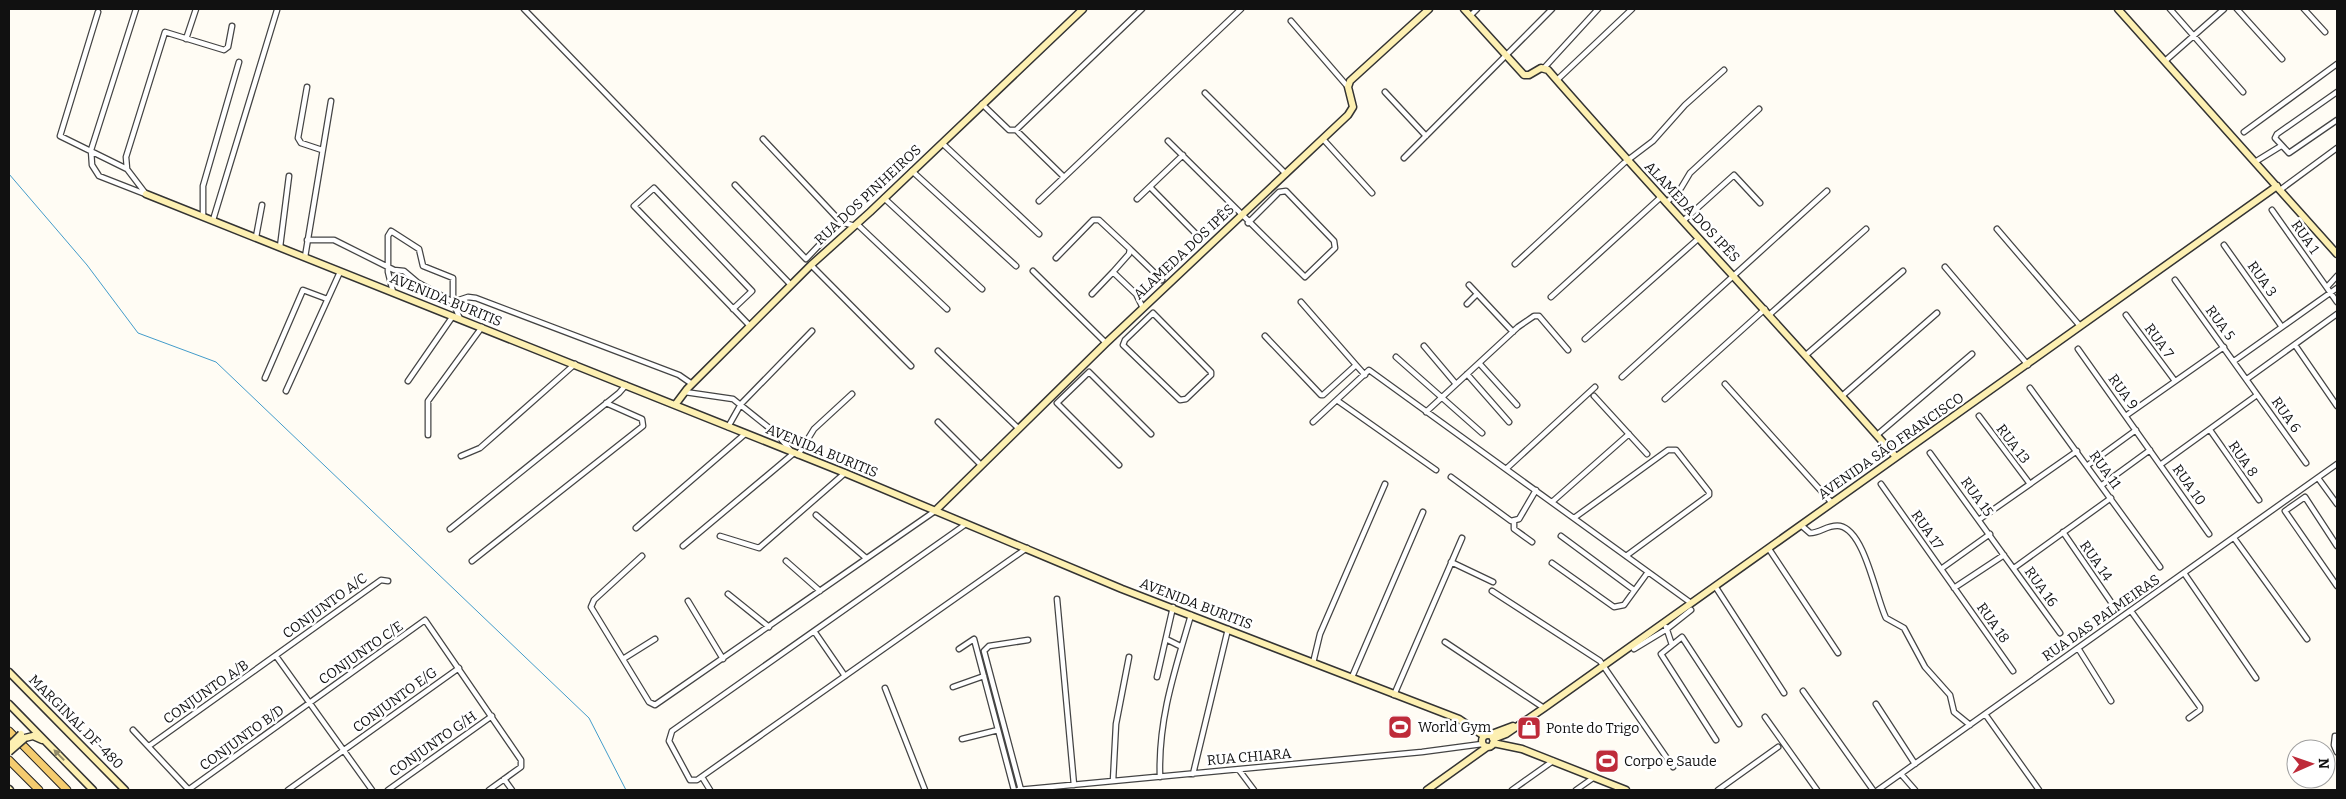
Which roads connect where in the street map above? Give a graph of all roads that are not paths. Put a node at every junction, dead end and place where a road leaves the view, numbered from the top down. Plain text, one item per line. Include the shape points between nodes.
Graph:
1 (136, 9) edge
2 (196, 9) edge
3 (524, 9) edge
4 (1082, 9) edge
5 (1142, 9) edge
6 (1241, 9) edge
7 (1428, 9) edge
8 (1464, 9) edge
9 (1477, 9) edge
10 (1552, 9) edge
11 (1598, 9) edge
12 (1632, 9) edge
13 (2118, 9) edge
14 (2170, 9) edge
15 (2224, 9) edge
16 (2237, 9) edge
17 (2304, 9) edge
18 (277, 10) edge
19 (98, 12) dead end
20 (1470, 16) junction
21 (1291, 21) dead end
22 (232, 26) dead end
23 (2325, 32) dead end
24 (2194, 36) junction
25 (186, 39) junction
26 (1505, 54) junction
27 (2282, 59) dead end
28 (2165, 61) junction
29 (240, 62) dead end
30 (2337, 64) edge
31 (1544, 68) junction
32 (1724, 70) dead end
33 (1556, 80) junction
34 (307, 87) dead end
35 (1348, 87) junction
36 (1385, 92) dead end
37 (2242, 92) dead end
38 (2337, 92) edge
39 (1205, 93) dead end
40 (331, 101) dead end
41 (982, 104) junction
42 (1759, 109) dead end
43 (2337, 120) edge
44 (1016, 130) junction
45 (2244, 132) dead end
46 (1426, 136) junction
47 (763, 139) dead end
48 (1323, 140) junction
49 (1168, 141) dead end
50 (942, 144) junction
51 (2281, 146) junction
52 (2337, 148) edge
53 (91, 150) junction
54 (322, 150) junction
55 (1184, 155) junction
56 (1404, 158) dead end
57 (1627, 161) junction
58 (2255, 162) junction
59 (127, 169) junction
60 (912, 171) junction
61 (1286, 174) junction
62 (289, 176) dead end
63 (1064, 177) junction
64 (735, 185) dead end
65 (1150, 187) junction
66 (2278, 188) junction
67 (1827, 191) dead end
68 (1372, 193) dead end
69 (146, 194) junction
70 (1660, 197) junction
71 (884, 198) junction
72 (1137, 199) dead end
73 (1039, 201) dead end
74 (1666, 203) junction
75 (1760, 203) dead end
76 (262, 205) dead end
77 (2272, 210) dead end
78 (203, 216) junction
79 (1241, 216) junction
80 (213, 220) junction
81 (1683, 221) junction
82 (841, 222) junction
83 (1248, 223) junction
84 (856, 225) junction
85 (1866, 229) dead end
86 (1997, 229) dead end
87 (1039, 234) dead end
88 (256, 237) junction
89 (1700, 238) junction
90 (1201, 239) dead end
91 (307, 240) junction
92 (2224, 245) dead end
93 (280, 247) junction
94 (1130, 249) junction
95 (2337, 254) edge
96 (304, 257) junction
97 (1056, 258) dead end
98 (1514, 264) dead end
99 (811, 265) junction
100 (388, 266) junction
101 (1016, 266) dead end
102 (1945, 267) dead end
103 (1033, 271) dead end
104 (340, 272) junction
105 (1113, 272) junction
106 (1903, 272) dead end
107 (1734, 275) junction
108 (2337, 276) edge
109 (1162, 280) dead end
110 (2175, 280) dead end
111 (1469, 284) dead end
112 (791, 285) junction
113 (2327, 287) junction
114 (2337, 288) edge
115 (982, 289) dead end
116 (392, 292) junction
117 (1092, 294) dead end
118 (1477, 294) junction
119 (2334, 294) edge
120 (1550, 297) dead end
121 (327, 299) junction
122 (453, 302) junction
123 (1301, 302) dead end
124 (2337, 302) edge
125 (1467, 304) dead end
126 (734, 308) junction
127 (1143, 308) junction
128 (947, 310) dead end
129 (1767, 312) junction
130 (1937, 313) dead end
131 (2337, 314) edge
132 (2126, 315) dead end
133 (453, 316) junction
134 (1132, 318) junction
135 (460, 319) junction
136 (2078, 323) junction
137 (750, 326) junction
138 (1139, 326) junction
139 (482, 327) junction
140 (2282, 327) junction
141 (812, 331) dead end
142 (1512, 332) junction
143 (1265, 336) dead end
144 (1585, 339) dead end
145 (1106, 343) junction
146 (2295, 345) junction
147 (1424, 346) dead end
148 (2224, 347) junction
149 (2078, 349) dead end
150 (1568, 350) dead end
151 (938, 351) dead end
152 (1809, 353) junction
153 (1972, 354) dead end
154 (1396, 357) dead end
155 (2234, 361) junction
156 (2026, 362) junction
157 (1479, 363) junction
158 (575, 364) junction
159 (1356, 365) junction
160 (911, 366) dead end
161 (1467, 374) junction
162 (1365, 375) junction
163 (1622, 377) dead end
164 (265, 378) dead end
165 (2247, 379) junction
166 (408, 381) dead end
167 (2175, 381) junction
168 (1066, 382) junction
169 (692, 384) junction
170 (1456, 384) junction
171 (1725, 384) dead end
172 (626, 385) junction
173 (1074, 387) junction
174 (1595, 387) dead end
175 (2030, 388) dead end
176 (286, 391) dead end
177 (685, 392) junction
178 (852, 394) dead end
179 (2258, 395) junction
180 (1594, 396) dead end
181 (1842, 396) junction
182 (1441, 397) junction
183 (1665, 399) dead end
184 (1338, 401) junction
185 (606, 403) junction
186 (741, 404) junction
187 (676, 405) junction
188 (1517, 405) dead end
189 (2337, 406) edge
190 (1426, 412) junction
191 (2126, 415) junction
192 (1979, 416) dead end
193 (938, 422) dead end
194 (1313, 422) dead end
195 (1509, 422) dead end
196 (728, 427) junction
197 (1016, 427) junction
198 (2136, 430) junction
199 (2210, 430) junction
200 (1482, 433) dead end
201 (745, 434) junction
202 (1151, 434) dead end
203 (1629, 434) junction
204 (428, 435) dead end
205 (1877, 436) junction
206 (2150, 450) junction
207 (2077, 451) junction
208 (794, 453) junction
209 (1930, 453) dead end
210 (1647, 454) dead end
211 (461, 456) dead end
212 (1896, 457) junction
213 (2306, 463) dead end
214 (1119, 465) dead end
215 (2088, 465) junction
216 (2160, 465) junction
217 (981, 466) junction
218 (2336, 466) edge
219 (1506, 468) junction
220 (1436, 470) dead end
221 (845, 473) junction
222 (1451, 477) dead end
223 (2318, 478) junction
224 (1385, 484) dead end
225 (1881, 484) dead end
226 (2030, 484) junction
227 (2102, 484) junction
228 (1536, 490) junction
229 (2291, 497) junction
230 (2111, 498) junction
231 (2259, 500) dead end
232 (1552, 502) junction
233 (1832, 503) junction
234 (2295, 504) junction
235 (2337, 504) edge
236 (935, 511) junction
237 (1423, 512) dead end
238 (816, 515) dead end
239 (1574, 518) junction
240 (1980, 519) junction
241 (1514, 521) junction
242 (966, 524) junction
243 (1802, 526) junction
244 (636, 528) dead end
245 (450, 529) dead end
246 (2063, 532) junction
247 (1990, 534) junction
248 (2209, 534) dead end
249 (720, 536) dead end
250 (1561, 536) dead end
251 (1462, 538) dead end
252 (2234, 538) junction
253 (1532, 542) dead end
254 (682, 546) dead end
255 (2337, 546) edge
256 (1027, 548) junction
257 (1769, 549) junction
258 (2004, 555) junction
259 (642, 556) dead end
260 (1626, 556) junction
261 (866, 558) junction
262 (786, 560) dead end
263 (472, 561) dead end
264 (1451, 562) junction
265 (1552, 563) dead end
266 (2160, 567) dead end
267 (2014, 568) junction
268 (1941, 569) junction
269 (1648, 572) junction
270 (2184, 573) junction
271 (388, 581) dead end
272 (1493, 582) dead end
273 (2337, 586) edge
274 (1954, 588) junction
275 (1717, 589) junction
276 (1634, 590) junction
277 (820, 591) junction
278 (1492, 591) dead end
279 (728, 594) dead end
280 (1057, 599) dead end
281 (688, 602) dead end
282 (2111, 602) dead end
283 (1691, 603) junction
284 (1172, 607) junction
285 (1691, 610) dead end
286 (2130, 611) junction
287 (1191, 614) junction
288 (1665, 626) junction
289 (769, 627) junction
290 (814, 631) junction
291 (1227, 632) junction
292 (2060, 633) dead end
293 (655, 639) dead end
294 (1166, 639) junction
295 (2306, 639) dead end
296 (1028, 640) dead end
297 (1445, 642) dead end
298 (1672, 645) junction
299 (1180, 646) junction
300 (2078, 648) junction
301 (959, 649) dead end
302 (1634, 649) dead end
303 (1838, 653) dead end
304 (276, 656) junction
305 (1129, 657) dead end
306 (623, 659) junction
307 (723, 659) junction
308 (1313, 663) junction
309 (1604, 665) junction
310 (459, 668) junction
311 (2013, 671) dead end
312 (9, 672) edge
313 (845, 676) junction
314 (984, 676) junction
315 (1157, 677) dead end
316 (1352, 677) junction
317 (2256, 678) dead end
318 (953, 687) dead end
319 (885, 688) dead end
320 (1803, 691) dead end
321 (1784, 693) dead end
322 (1393, 695) junction
323 (2111, 701) dead end
324 (309, 703) junction
325 (9, 704) edge
326 (1876, 704) dead end
327 (1544, 708) junction
328 (1986, 714) junction
329 (19, 715) junction
330 (492, 716) junction
331 (1765, 718) dead end
332 (2189, 718) dead end
333 (1739, 724) dead end
334 (1970, 725) junction
335 (9, 730) edge
336 (133, 730) dead end
337 (998, 730) junction
338 (23, 736) junction
339 (2334, 736) dead end
340 (962, 739) dead end
341 (1716, 740) dead end
342 (1488, 741) junction
343 (46, 742) junction
344 (9, 746) edge
345 (149, 746) junction
346 (1778, 747) dead end
347 (344, 750) junction
348 (9, 752) edge
349 (2337, 752) edge
350 (9, 760) edge
351 (1553, 761) junction
352 (1915, 764) junction
353 (1673, 767) dead end
354 (1239, 770) junction
355 (1193, 774) junction
356 (1901, 774) junction
357 (702, 777) junction
358 (1160, 777) junction
359 (1593, 778) junction
360 (504, 779) junction
361 (1113, 781) junction
362 (1074, 785) junction
363 (1065, 788) edge
364 (1050, 789) edge
365 (39, 790) edge
366 (67, 790) edge
367 (93, 790) edge
368 (125, 790) edge
369 (188, 790) edge
370 (288, 790) edge
371 (372, 790) edge
372 (388, 790) edge
373 (489, 790) edge
374 (512, 790) edge
375 (710, 790) edge
376 (924, 790) edge
377 (1018, 790) edge
378 (1254, 790) edge
379 (1427, 790) edge
380 (1512, 790) edge
381 (1576, 790) edge
382 (1626, 790) edge
383 (1718, 790) edge
384 (1817, 790) edge
385 (1873, 790) edge
386 (1878, 790) edge
387 (1915, 790) edge
388 (2039, 790) edge

1 - 53 street
2 - 25 street
3 - 112 street
4 - 41 street, RUA DOS PINHEIROS
5 - 44 street
6 - 63 street
7 - 35 street via 1352,78
8 - 20 street
9 - 20 street
10 - 26 street
11 - 31 street
12 - 33 street
13 - 28 street
14 - 24 street
15 - 24 street
16 - 27 street
17 - 23 street
18 - 80 street
19 - 53 street via 60,136
20 - 26 street
21 - 35 street
22 - 25 street via 226,50
24 - 28 street
24 - 37 street
25 - 59 street via 165,32 126,157
26 - 31 street via 1525,75
26 - 46 street
28 - 58 street
29 - 78 street via 203,186
30 - 45 street
31 - 33 street, ALAMEDA DOS IPÊS
32 - 57 street via 1685,105 1653,141
33 - 57 street, ALAMEDA DOS IPÊS
34 - 54 street via 298,138 301,144
35 - 48 street, ALAMEDA DOS IPÊS via 1352,109
36 - 46 street
38 - 51 street via 2275,136
39 - 61 street
40 - 54 street
41 - 44 street via 1008,130
41 - 50 street, RUA DOS PINHEIROS
42 - 74 street via 1690,173
43 - 51 street via 2292,152
44 - 63 street
46 - 56 street
47 - 82 street
48 - 61 street, ALAMEDA DOS IPÊS
48 - 68 street
49 - 55 street
50 - 60 street, RUA DOS PINHEIROS
50 - 87 street
51 - 58 street
52 - 66 street
53 - 59 street
53 - 69 street via 95,173
54 - 91 street
55 - 65 street
55 - 79 street
57 - 70 street, ALAMEDA DOS IPÊS
57 - 98 street
58 - 66 street
59 - 69 street
60 - 71 street, RUA DOS PINHEIROS
60 - 101 street
61 - 79 street, ALAMEDA DOS IPÊS
62 - 93 street
63 - 73 street
64 - 82 street via 806,259
65 - 72 street
65 - 90 street
66 - 95 street
66 - 136 street, AVENIDA SÃO FRANCISCO
67 - 107 street
69 - 78 street, AVENIDA BURITIS
70 - 74 street, ALAMEDA DOS IPÊS
70 - 120 street
71 - 84 street, RUA DOS PINHEIROS
71 - 115 street
74 - 81 street, ALAMEDA DOS IPÊS
75 - 81 street via 1734,176
76 - 88 street
77 - 113 street, RUA 1
78 - 80 street, AVENIDA BURITIS
79 - 83 street
79 - 127 street, ALAMEDA DOS IPÊS
80 - 88 street, AVENIDA BURITIS
81 - 89 street, ALAMEDA DOS IPÊS
82 - 84 street
83 - 83 street via 1305,277 1334,248 1334,241 1286,191 1279,192
84 - 99 street, RUA DOS PINHEIROS
84 - 128 street
85 - 129 street
86 - 136 street
88 - 93 street, AVENIDA BURITIS
89 - 107 street, ALAMEDA DOS IPÊS
89 - 144 street
91 - 96 street
91 - 100 street via 334,240
92 - 140 street, RUA 3
93 - 96 street, AVENIDA BURITIS
94 - 97 street via 1096,219
94 - 105 street
94 - 109 street
96 - 104 street, AVENIDA BURITIS
99 - 112 street, RUA DOS PINHEIROS
99 - 160 street
100 - 116 street
100 - 122 street via 404,271
100 - 122 street via 388,236 391,231 419,249 423,266 453,278
102 - 156 street
103 - 145 street
104 - 116 street, AVENIDA BURITIS
104 - 121 street
105 - 117 street
105 - 127 street via 1136,294
106 - 152 street
107 - 129 street, ALAMEDA DOS IPÊS
107 - 163 street
108 - 113 street
110 - 148 street, RUA 5
111 - 118 street
112 - 137 street, RUA DOS PINHEIROS
113 - 119 street, RUA 1
114 - 119 street
116 - 133 street, AVENIDA BURITIS
118 - 125 street
118 - 142 street
119 - 124 street, RUA 1
119 - 140 street
121 - 164 street via 303,290
121 - 176 street
122 - 135 street
122 - 169 street via 476,298 680,375
123 - 159 street
126 - 126 street via 634,206 654,188 752,291
126 - 137 street
127 - 134 street, ALAMEDA DOS IPÊS
129 - 152 street, ALAMEDA DOS IPÊS
129 - 183 street
130 - 181 street
131 - 146 street
132 - 167 street, RUA 7
133 - 135 street, AVENIDA BURITIS
133 - 166 street
134 - 138 street
134 - 145 street, ALAMEDA DOS IPÊS
135 - 139 street, AVENIDA BURITIS
136 - 156 street, AVENIDA SÃO FRANCISCO
137 - 169 street, RUA DOS PINHEIROS
138 - 138 street via 1156,313 1210,369 1211,375 1186,399 1180,400 1124,345
139 - 158 street, AVENIDA BURITIS
139 - 204 street via 428,400
140 - 155 street
141 - 186 street
142 - 150 street via 1536,315
142 - 157 street
143 - 159 street via 1321,395
145 - 168 street, ALAMEDA DOS IPÊS
146 - 165 street
146 - 189 street
147 - 170 street
148 - 155 street, RUA 5
148 - 167 street
149 - 191 street, RUA 9
151 - 197 street
152 - 181 street, ALAMEDA DOS IPÊS
153 - 205 street
154 - 182 street
155 - 165 street, RUA 5
156 - 212 street, AVENIDA SÃO FRANCISCO
157 - 161 street
157 - 188 street
158 - 172 street, AVENIDA BURITIS
158 - 211 street via 480,448
159 - 162 street
161 - 170 street
161 - 195 street
162 - 184 street
162 - 190 street via 1369,370
165 - 179 street, RUA 6
167 - 191 street
168 - 173 street
168 - 197 street, ALAMEDA DOS IPÊS
169 - 177 street, RUA DOS PINHEIROS
170 - 182 street
171 - 233 street
172 - 185 street
172 - 187 street, AVENIDA BURITIS
173 - 202 street via 1089,372
173 - 214 street via 1057,403
174 - 219 street
175 - 207 street, RUA 11
177 - 186 street via 733,399
177 - 187 street, RUA DOS PINHEIROS
178 - 208 street
179 - 199 street
179 - 213 street, RUA 6
180 - 203 street
181 - 205 street, ALAMEDA DOS IPÊS
182 - 190 street
182 - 200 street
184 - 194 street
184 - 220 street
185 - 245 street
185 - 263 street via 642,420 643,426
186 - 196 street
186 - 208 street via 778,434
187 - 196 street, AVENIDA BURITIS
190 - 219 street
191 - 198 street, RUA 9
192 - 226 street, RUA 13
193 - 217 street
196 - 201 street, AVENIDA BURITIS
197 - 217 street, ALAMEDA DOS IPÊS
198 - 206 street, RUA 9
198 - 215 street
199 - 216 street
199 - 231 street, RUA 8
201 - 208 street, AVENIDA BURITIS
201 - 244 street
203 - 210 street
203 - 232 street
205 - 212 street, ALAMEDA DOS IPÊS
206 - 216 street, RUA 10
206 - 227 street
207 - 215 street, RUA 11
207 - 226 street
208 - 221 street, AVENIDA BURITIS
208 - 254 street
209 - 240 street, RUA 15
212 - 233 street, AVENIDA SÃO FRANCISCO
215 - 227 street, RUA 11
216 - 248 street, RUA 10
217 - 236 street, ALAMEDA DOS IPÊS
218 - 223 street, RUA DAS PALMEIRAS
219 - 228 street
221 - 236 street, AVENIDA BURITIS
221 - 249 street via 759,548
222 - 241 street
223 - 229 street, RUA DAS PALMEIRAS
223 - 235 street
224 - 308 street via 1320,634
225 - 268 street, RUA 17
226 - 240 street
227 - 230 street, RUA 11
228 - 232 street
228 - 241 street via 1519,519
229 - 234 street
229 - 252 street, RUA DAS PALMEIRAS
230 - 246 street
230 - 266 street, RUA 11
232 - 239 street
233 - 243 street, AVENIDA SÃO FRANCISCO
234 - 255 street via 2305,497
234 - 273 street via 2285,511
236 - 242 street, AVENIDA BURITIS
236 - 261 street
237 - 316 street
238 - 261 street
239 - 260 street
239 - 260 street via 1668,450 1676,450 1709,492 1706,498
240 - 247 street, RUA 15
241 - 253 street via 1514,529
242 - 256 street, AVENIDA BURITIS
242 - 290 street
243 - 257 street, AVENIDA SÃO FRANCISCO
243 - 334 street via 1810,533 1836,526 1846,528 1852,534 1871,568 1886,618 1903,626 1925,667 1950,695 1954,712
246 - 267 street
246 - 282 street, RUA 14
247 - 258 street, RUA 15
247 - 268 street
250 - 276 street
251 - 264 street
252 - 270 street, RUA DAS PALMEIRAS
252 - 295 street
256 - 284 street, AVENIDA BURITIS
256 - 313 street
257 - 275 street, AVENIDA SÃO FRANCISCO
257 - 303 street
258 - 267 street, RUA 16
258 - 274 street
259 - 306 street via 591,603
260 - 269 street
261 - 277 street
262 - 277 street
264 - 272 street
264 - 322 street
265 - 276 street via 1614,607 1624,605
267 - 292 street, RUA 16
268 - 274 street, RUA 17
269 - 276 street
269 - 283 street
270 - 286 street, RUA DAS PALMEIRAS
270 - 317 street
271 - 304 street, CONJUNTO A/C via 381,580
274 - 311 street, RUA 18
275 - 283 street, AVENIDA SÃO FRANCISCO
275 - 321 street
277 - 289 street
278 - 309 street
279 - 289 street
280 - 362 street
281 - 307 street
283 - 288 street, AVENIDA SÃO FRANCISCO
284 - 287 street, AVENIDA BURITIS
284 - 294 street
285 - 288 street
286 - 300 street, RUA DAS PALMEIRAS
286 - 332 street via 2200,707
287 - 291 street, AVENIDA BURITIS
287 - 299 street
288 - 298 street
288 - 302 street
288 - 309 street, AVENIDA SÃO FRANCISCO
289 - 307 street
290 - 313 street
290 - 357 street via 670,734 669,741 689,779 694,781
291 - 308 street, AVENIDA BURITIS
291 - 355 street
293 - 306 street
294 - 299 street
294 - 315 street
296 - 377 street via 989,646 984,651
297 - 327 street
298 - 333 street via 1682,637
298 - 341 street via 1661,654
299 - 358 street via 1161,726
300 - 323 street
300 - 328 street, RUA DAS PALMEIRAS
301 - 314 street via 974,639
304 - 324 street
304 - 345 street, CONJUNTO A/B
305 - 361 street via 1116,724
306 - 307 street via 650,704 655,706
308 - 316 street, AVENIDA BURITIS
309 - 327 street, AVENIDA SÃO FRANCISCO
309 - 353 street
310 - 324 street, CONJUNTO C/E via 425,620
310 - 330 street
310 - 347 street, CONJUNTO E/G
312 - 368 street, MARGINAL DF-480
313 - 357 street
314 - 318 street
314 - 337 street
316 - 322 street, AVENIDA BURITIS
319 - 376 street
320 - 385 street
322 - 342 street, AVENIDA BURITIS via 1460,719
324 - 347 street
324 - 369 street, CONJUNTO B/D
325 - 329 street
326 - 352 street
327 - 342 street, AVENIDA SÃO FRANCISCO
328 - 334 street, RUA DAS PALMEIRAS
328 - 388 street
329 - 338 street via 24,726
329 - 343 street
330 - 360 street via 521,760 521,767
330 - 372 street, CONJUNTO G/H
331 - 384 street
334 - 352 street, RUA DAS PALMEIRAS
335 - 366 main road
336 - 345 street
337 - 340 street
337 - 377 street
338 - 343 street via 33,736
338 - 344 street, bridge
338 - 348 street, bridge
339 - 349 street
342 - 351 street, AVENIDA BURITIS
342 - 354 street, RUA CHIARA
342 - 379 street, AVENIDA SÃO FRANCISCO
367 -> 343 street
345 - 369 street
346 - 383 street
347 - 370 street, CONJUNTO E/G
347 - 371 street
350 - 365 main road
351 - 359 street, AVENIDA BURITIS
351 - 380 street
352 - 356 street, RUA DAS PALMEIRAS
354 - 355 street, RUA CHIARA
354 - 378 street
355 - 358 street, RUA CHIARA
356 - 386 street, RUA DAS PALMEIRAS
356 - 387 street
357 - 375 street
358 - 361 street, RUA CHIARA
359 - 381 street
359 - 382 street, AVENIDA BURITIS
360 - 373 street
360 - 374 street
361 - 362 street, RUA CHIARA
362 - 363 street, RUA CHIARA
363 - 364 street, RUA CHIARA
364 - 377 street, RUA CHIARA

